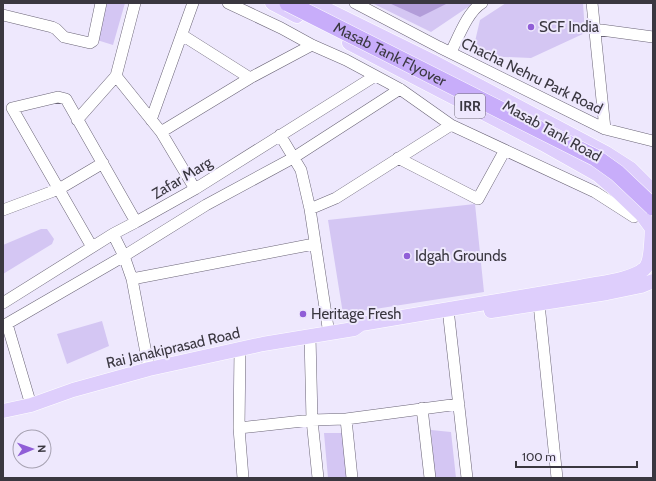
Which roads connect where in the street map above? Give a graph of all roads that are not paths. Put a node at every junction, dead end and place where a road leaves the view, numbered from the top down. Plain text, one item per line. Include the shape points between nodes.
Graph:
1 (101, 3) edge
2 (135, 3) edge
3 (192, 3) edge
4 (228, 3) edge
5 (272, 3) edge
6 (288, 3) edge
7 (305, 3) edge
8 (314, 3) edge
9 (355, 3) edge
10 (482, 3) edge
11 (592, 3) edge
12 (3, 15) edge
13 (594, 29) junction
14 (182, 35) junction
15 (653, 37) edge
16 (312, 45) junction
17 (450, 52) junction
18 (116, 76) junction
19 (375, 76) junction
20 (463, 77) junction
21 (250, 78) junction
22 (400, 89) junction
23 (454, 97) junction
24 (77, 120) junction
25 (151, 120) junction
26 (451, 125) junction
27 (605, 129) junction
28 (161, 132) junction
29 (280, 135) junction
30 (653, 141) edge
31 (504, 150) junction
32 (293, 158) junction
33 (398, 158) junction
34 (102, 163) junction
35 (59, 189) junction
36 (195, 189) junction
37 (652, 191) edge
38 (653, 207) edge
39 (310, 209) junction
40 (3, 210) edge
41 (634, 218) dead end
42 (136, 222) junction
43 (652, 229) edge
44 (114, 234) junction
45 (314, 244) junction
46 (92, 247) junction
47 (124, 256) junction
48 (132, 279) junction
49 (649, 285) edge
50 (3, 302) edge
51 (539, 304) junction
52 (448, 313) junction
53 (5, 325) edge
54 (329, 334) junction
55 (310, 336) junction
56 (240, 349) junction
57 (149, 369) junction
58 (459, 404) junction
59 (32, 405) junction
60 (422, 408) junction
61 (3, 411) edge
62 (346, 419) junction
63 (312, 420) junction
64 (238, 428) junction
65 (242, 478) edge
66 (318, 478) edge
67 (352, 478) edge
68 (430, 478) edge
69 (467, 478) edge
70 (557, 478) edge

1 - 12 street via 93,41 90,43 64,36 52,27
2 - 18 street
3 - 14 street
4 - 16 street
5 - 23 main road, Masab Tank Road / IRR
6 - 38 highway, Masab Tank Flyover, bridge via 596,158 617,173
7 - 37 highway, Masab Tank Flyover via 590,147
8 - 20 main road, Masab Tank Road / IRR
9 - 17 street, Chacha Nehru Park Road
10 - 17 street via 467,20
11 - 13 street, Chacha Nehru Park Road
13 - 15 street
13 - 27 street, Chacha Nehru Park Road
14 - 21 street
14 - 25 street
16 - 19 street
16 - 21 street
17 - 27 street, Chacha Nehru Park Road
18 - 24 street
18 - 25 street
19 - 22 street
19 - 29 street, Zafar Marg
20 - 23 main road
20 - 37 main road, Masab Tank Road / IRR via 606,153 631,169
21 - 28 street
22 - 26 street
22 - 32 street
23 - 43 main road, Masab Tank Road / IRR via 598,175 642,215
24 - 34 street
24 - 35 street via 63,97 12,108
25 - 28 street
26 - 31 street
26 - 33 street
27 - 30 street
28 - 36 street
29 - 32 street
29 - 36 street, Zafar Marg
31 - 33 street via 478,199
31 - 41 street via 595,192
32 - 39 street via 301,170
32 - 47 street via 206,205
33 - 39 street via 336,198
34 - 35 street
34 - 42 street
35 - 40 street
35 - 46 street
36 - 42 street, Zafar Marg
39 - 45 street
42 - 44 street, Zafar Marg
43 - 52 main road via 646,268 630,276
44 - 46 street, Zafar Marg
44 - 47 street
45 - 48 street
45 - 54 street
46 - 50 street, Zafar Marg
47 - 48 street
47 - 53 street
48 - 57 street
49 - 51 main road
51 - 52 main road
51 - 70 street
52 - 54 main road, Rai Janakiprasad Road via 361,324 354,329
52 - 58 street
53 - 59 street
54 - 55 main road, Rai Janakiprasad Road
55 - 56 main road, Rai Janakiprasad Road
55 - 63 street
56 - 57 main road, Rai Janakiprasad Road
56 - 64 street
57 - 59 main road, Rai Janakiprasad Road via 73,390
58 - 60 street
58 - 69 street
59 - 61 main road, Rai Janakiprasad Road
60 - 62 street
60 - 68 street
62 - 63 street
62 - 67 street
63 - 64 street
63 - 66 street
64 - 65 street

